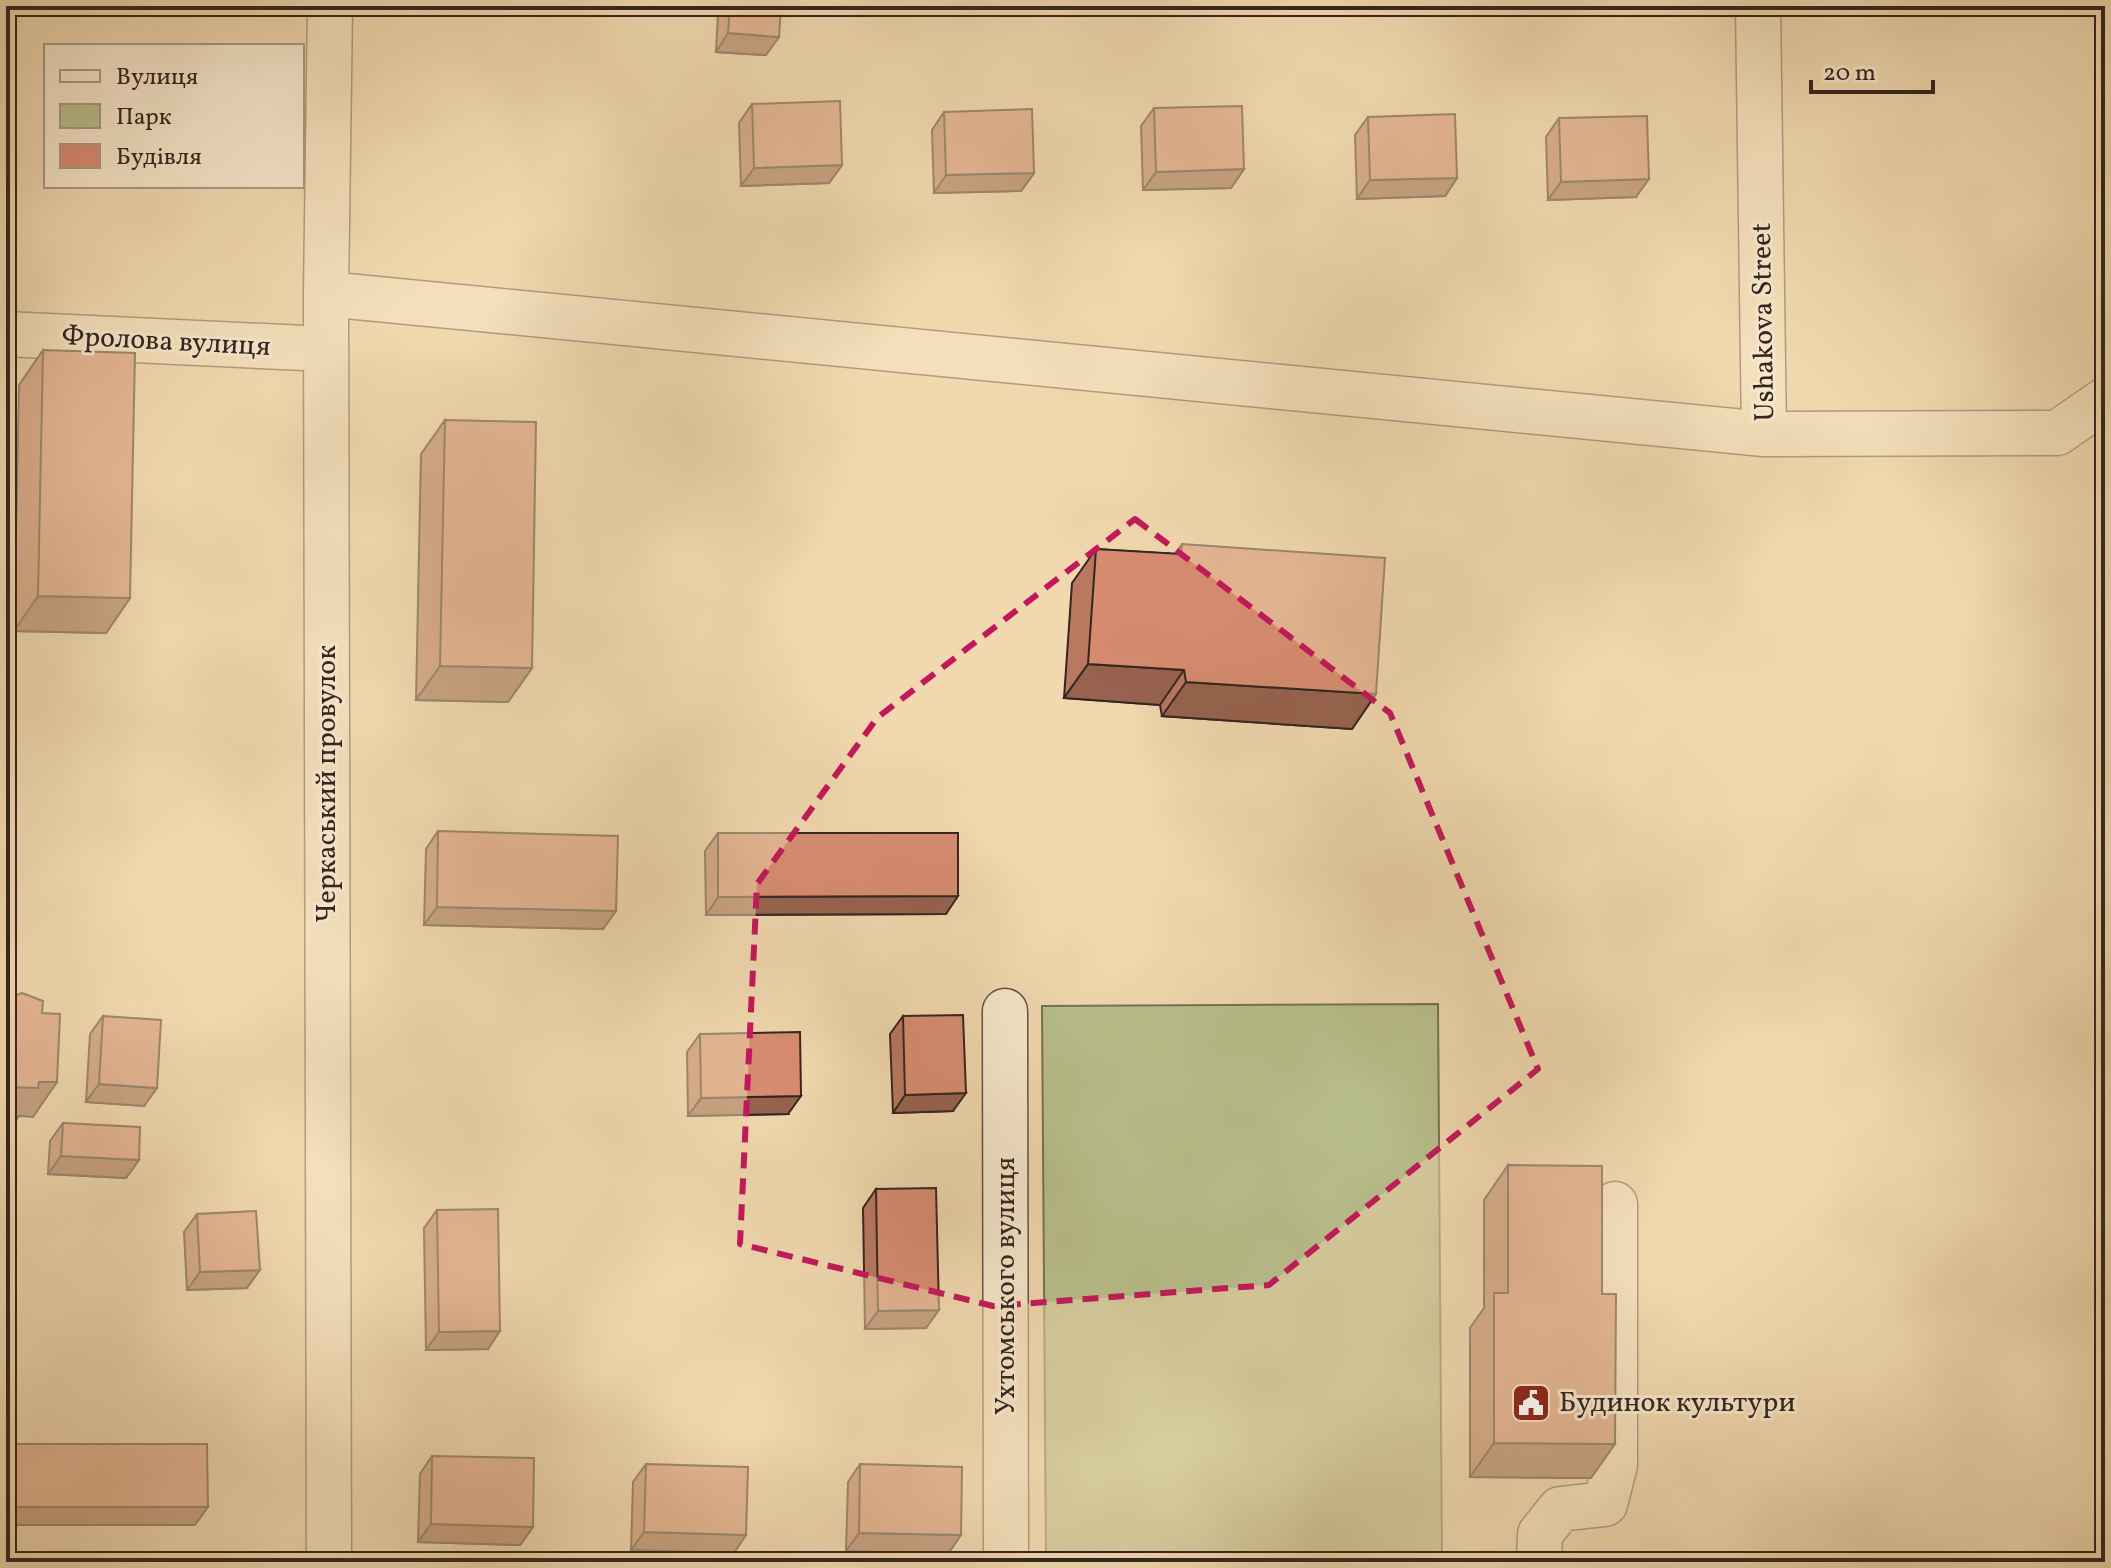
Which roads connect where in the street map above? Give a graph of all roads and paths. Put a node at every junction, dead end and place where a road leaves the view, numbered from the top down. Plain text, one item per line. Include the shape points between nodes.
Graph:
1 (330, 6) edge
2 (1758, 6) edge
3 (326, 294) junction
4 (6, 334) edge
5 (326, 349) junction
6 (2105, 400) edge
7 (1764, 434) junction
8 (1005, 1011) dead end
9 (1615, 1204) dead end
10 (329, 1562) edge
11 (1006, 1562) edge
12 (1539, 1562) edge

1 - 3 street, Черкаський провулок
2 - 7 street, Ushakova Street
3 - 5 street, Черкаський провулок
3 - 7 street
4 - 5 street, Фролова вулиця
5 - 10 street, Черкаський провулок
6 - 7 street, Ushakova Street via 2057,433
8 - 11 street, Ухтомського вулиця
9 - 12 street via 1615,1465 1605,1504 1560,1509 1540,1534

